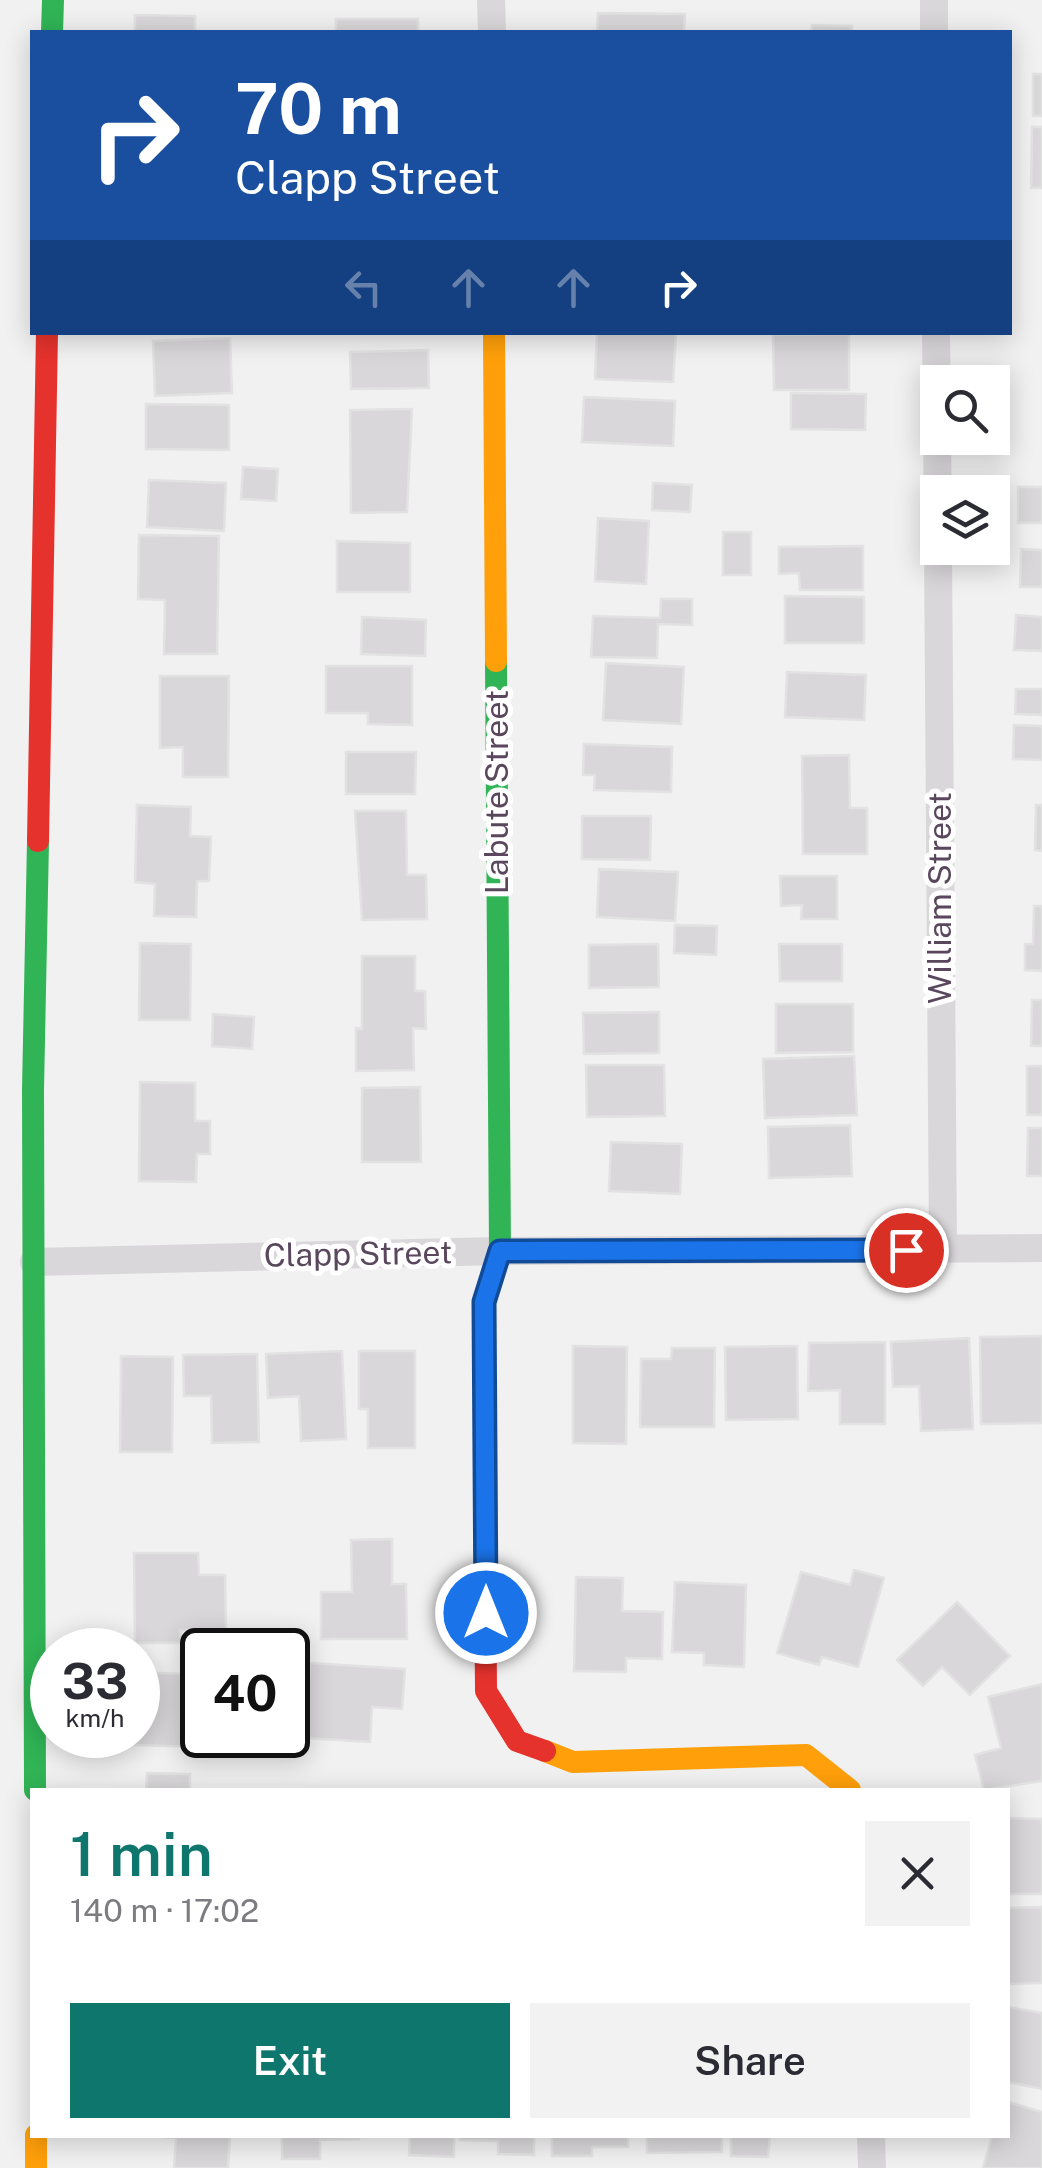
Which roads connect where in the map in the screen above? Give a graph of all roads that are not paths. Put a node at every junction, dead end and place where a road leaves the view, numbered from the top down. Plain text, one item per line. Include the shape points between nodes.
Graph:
1 (53, 0) edge
2 (492, 0) edge
3 (934, 0) edge
4 (52, 30) edge
5 (492, 30) edge
6 (934, 30) edge
7 (47, 335) edge
8 (494, 335) edge
9 (936, 335) edge
10 (937, 475) edge
11 (938, 565) edge
12 (1042, 1248) edge
13 (943, 1250) junction
14 (500, 1251) junction
15 (34, 1262) junction
16 (35, 1788) edge
17 (847, 1788) edge
18 (36, 2138) edge
19 (871, 2138) edge
20 (36, 2168) edge
21 (872, 2168) edge

1 - 4 street
2 - 5 street
3 - 6 street
7 - 15 street
8 - 14 street, Labute Street
9 - 10 street
11 - 13 street, William Street
12 - 13 street, Clapp Street
13 - 14 street, Clapp Street
14 - 15 street, Clapp Street
14 - 17 street, Labute Street via 484,1302 486,1691 517,1741 572,1762 806,1756
15 - 16 street
18 - 20 street
19 - 21 street

